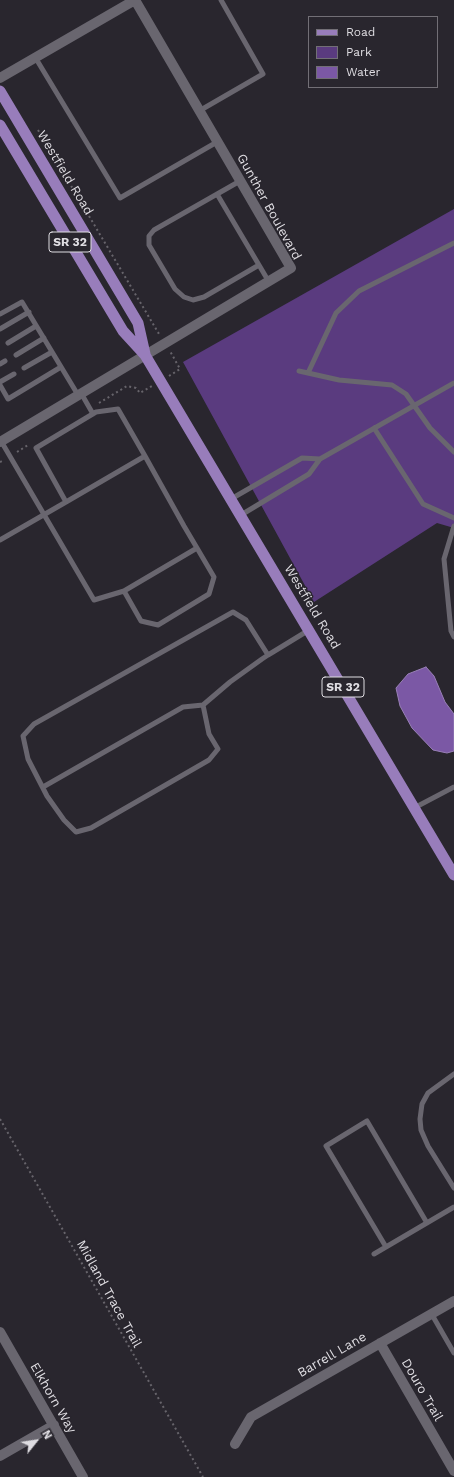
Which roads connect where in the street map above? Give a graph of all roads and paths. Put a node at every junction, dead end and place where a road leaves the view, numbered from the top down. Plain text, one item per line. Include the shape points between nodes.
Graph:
1 (135, 0) edge
2 (221, 0) edge
3 (35, 57) junction
4 (0, 78) edge
5 (0, 91) edge
6 (199, 111) junction
7 (0, 125) edge
8 (217, 142) junction
9 (240, 181) junction
10 (217, 194) junction
11 (454, 244) edge
12 (259, 265) junction
13 (269, 282) junction
14 (29, 312) junction
15 (0, 314) edge
16 (36, 326) junction
17 (0, 329) edge
18 (44, 338) junction
19 (8, 343) dead end
20 (52, 352) junction
21 (145, 354) junction
22 (16, 355) dead end
23 (5, 361) dead end
24 (0, 364) edge
25 (61, 367) junction
26 (24, 368) dead end
27 (299, 371) dead end
28 (308, 373) junction
29 (14, 374) dead end
30 (0, 382) edge
31 (454, 383) edge
32 (0, 385) edge
33 (79, 394) junction
34 (414, 406) junction
35 (93, 414) junction
36 (374, 428) junction
37 (0, 441) edge
38 (454, 452) edge
39 (145, 456) junction
40 (320, 459) junction
41 (231, 499) junction
42 (66, 502) junction
43 (44, 515) junction
44 (241, 515) junction
45 (454, 518) edge
46 (454, 526) edge
47 (0, 540) edge
48 (197, 548) junction
49 (124, 591) junction
50 (309, 630) junction
51 (454, 637) edge
52 (268, 656) junction
53 (203, 705) junction
54 (454, 786) edge
55 (43, 787) junction
56 (414, 808) junction
57 (454, 875) edge
58 (454, 1074) edge
59 (0, 1119) edge
60 (454, 1188) edge
61 (454, 1207) edge
62 (427, 1222) junction
63 (386, 1247) junction
64 (374, 1254) dead end
65 (454, 1301) edge
66 (431, 1314) junction
67 (0, 1332) edge
68 (380, 1343) junction
69 (454, 1353) edge
70 (54, 1425) junction
71 (235, 1444) dead end
72 (0, 1456) edge
73 (454, 1472) edge
74 (83, 1477) edge
75 (203, 1477) edge

1 - 3 street, Gunther Boulevard
1 - 6 street, Gunther Boulevard
2 - 6 lane via 263,74
3 - 4 street, Gunther Boulevard
3 - 8 lane via 120,198
5 - 21 main road, Westfield Road / SR 32 via 138,323
6 - 8 street, Gunther Boulevard
7 - 21 main road, Westfield Road / SR 32 via 123,330
8 - 9 street, Gunther Boulevard
9 - 10 lane
9 - 13 street, Gunther Boulevard via 291,268
10 - 12 lane
10 - 12 lane via 154,230 149,236 149,245 175,289 184,297 193,300 204,297
11 - 28 lane via 359,291 336,313
12 - 13 lane
13 - 21 street, Gunther Boulevard
14 - 15 lane via 22,302
14 - 16 lane
14 - 17 lane
16 - 18 lane
16 - 19 lane
18 - 20 lane
18 - 22 lane
20 - 25 lane
20 - 26 lane
21 - 33 street, Gunther Boulevard
21 - 41 main road, Westfield Road / SR 32
23 - 24 lane
25 - 32 lane via 8,399
25 - 33 lane
27 - 28 lane
28 - 34 lane via 339,380 392,385 406,394
29 - 30 lane
31 - 34 lane
33 - 35 lane
33 - 37 street, Gunther Boulevard
34 - 36 lane
34 - 38 lane via 430,428
35 - 39 lane via 118,409
35 - 42 lane via 36,448
36 - 40 lane
36 - 45 lane via 424,504
37 - 43 lane
39 - 42 lane
39 - 48 lane
40 - 41 lane via 302,458
40 - 44 lane via 309,474
41 - 44 main road, Westfield Road / SR 32
42 - 43 lane
43 - 47 lane
43 - 49 lane via 94,600
44 - 50 main road, Westfield Road / SR 32
46 - 51 lane via 444,559 450,631
48 - 49 lane
48 - 49 lane via 214,577 209,594 158,625 141,621
50 - 52 lane
50 - 56 main road, Westfield Road / SR 32
52 - 53 lane via 230,682
52 - 55 lane via 246,620 233,612 34,724 23,736 28,759
53 - 55 lane via 183,707
53 - 55 lane via 209,734 218,749 209,760 91,828 76,832 64,820
54 - 56 lane
56 - 57 main road, Westfield Road / SR 32
58 - 60 lane via 428,1093 422,1104 420,1119 421,1130 428,1146
59 - 75 path, Midland Trace Trail
61 - 62 lane
62 - 63 lane
62 - 63 lane via 367,1121 326,1146
63 - 64 lane
65 - 66 street, Barrell Lane
66 - 68 street, Barrell Lane
66 - 69 lane
67 - 70 street, Elkhorn Way
68 - 71 street, Barrell Lane via 251,1417
68 - 73 street, Douro Trail
70 - 72 street
70 - 74 street, Elkhorn Way

